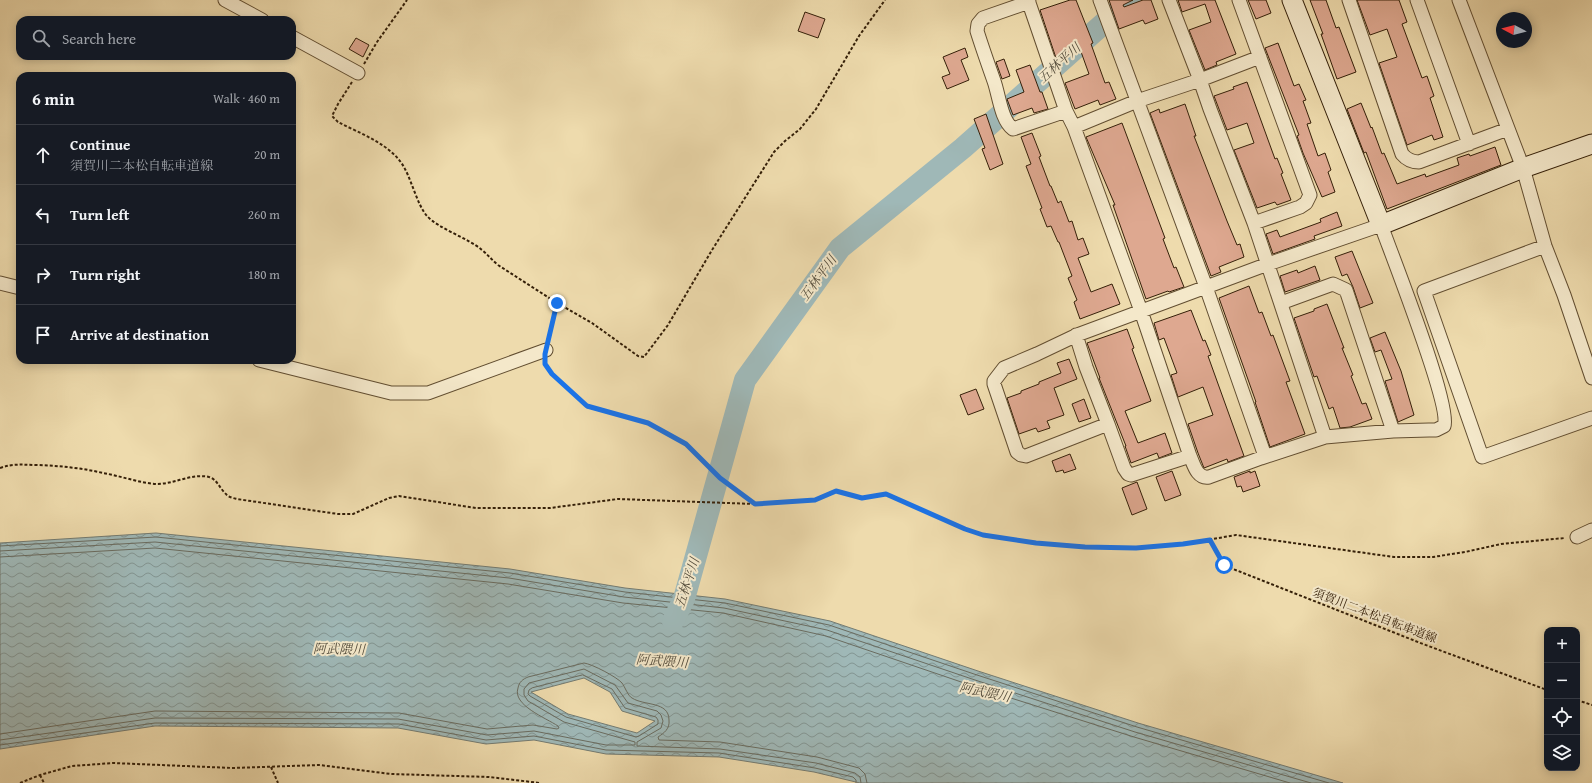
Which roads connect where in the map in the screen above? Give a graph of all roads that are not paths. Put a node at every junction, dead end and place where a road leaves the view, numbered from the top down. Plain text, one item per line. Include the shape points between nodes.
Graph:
1 (226, 0) edge
2 (1100, 0) edge
3 (1169, 0) edge
4 (1239, 0) edge
5 (1292, 0) edge
6 (1349, 0) edge
7 (1417, 0) edge
8 (1459, 0) edge
9 (1029, 1) edge
10 (255, 16) edge
11 (296, 38) edge
12 (1260, 57) junction
13 (358, 72) road end
14 (1200, 80) junction
15 (1137, 102) junction
16 (1066, 111) junction
17 (1074, 127) junction
18 (1508, 129) junction
19 (1469, 144) junction
20 (1592, 144) edge
21 (1523, 168) junction
22 (1254, 223) junction
23 (1381, 225) junction
24 (1545, 246) junction
25 (1268, 264) junction
26 (0, 283) edge
27 (16, 287) edge
28 (1206, 287) junction
29 (1281, 303) junction
30 (1141, 311) junction
31 (1076, 335) junction
32 (546, 350) road end
33 (275, 364) edge
34 (1592, 378) edge
35 (1592, 418) edge
36 (1108, 424) junction
37 (1393, 431) junction
38 (1325, 437) junction
39 (1190, 456) junction
40 (1265, 456) junction
41 (1592, 530) edge
42 (1577, 536) road end

1 - 10 street
2 - 15 street
3 - 14 street
4 - 12 street
5 - 23 street
6 - 19 street via 1402,154 1413,162 1419,162
7 - 19 street
8 - 18 street
9 - 16 street
9 - 16 street via 983,18 978,24 977,31 1002,109 1009,126 1013,129
11 - 13 street
12 - 14 street
12 - 22 street via 1310,195 1306,203 1300,207
14 - 15 street
14 - 22 street
15 - 17 street
15 - 28 street
16 - 17 street
17 - 30 street
18 - 19 street
18 - 21 street
20 - 21 street
21 - 23 street
21 - 24 street
22 - 25 street
23 - 25 street
23 - 37 street via 1424,340 1445,414 1444,426 1436,430
24 - 34 street
24 - 35 street via 1424,291 1482,457
25 - 28 street
25 - 29 street
26 - 27 street
28 - 30 street
28 - 40 street
29 - 37 street via 1333,284 1346,290
29 - 38 street
30 - 31 street
30 - 39 street
31 - 36 street
31 - 36 street via 1004,368 994,381 1017,452 1026,456
32 - 33 street via 428,393 392,393
36 - 39 street via 1128,474
37 - 38 street
38 - 40 street
39 - 40 street via 1199,475 1204,478
41 - 42 street

